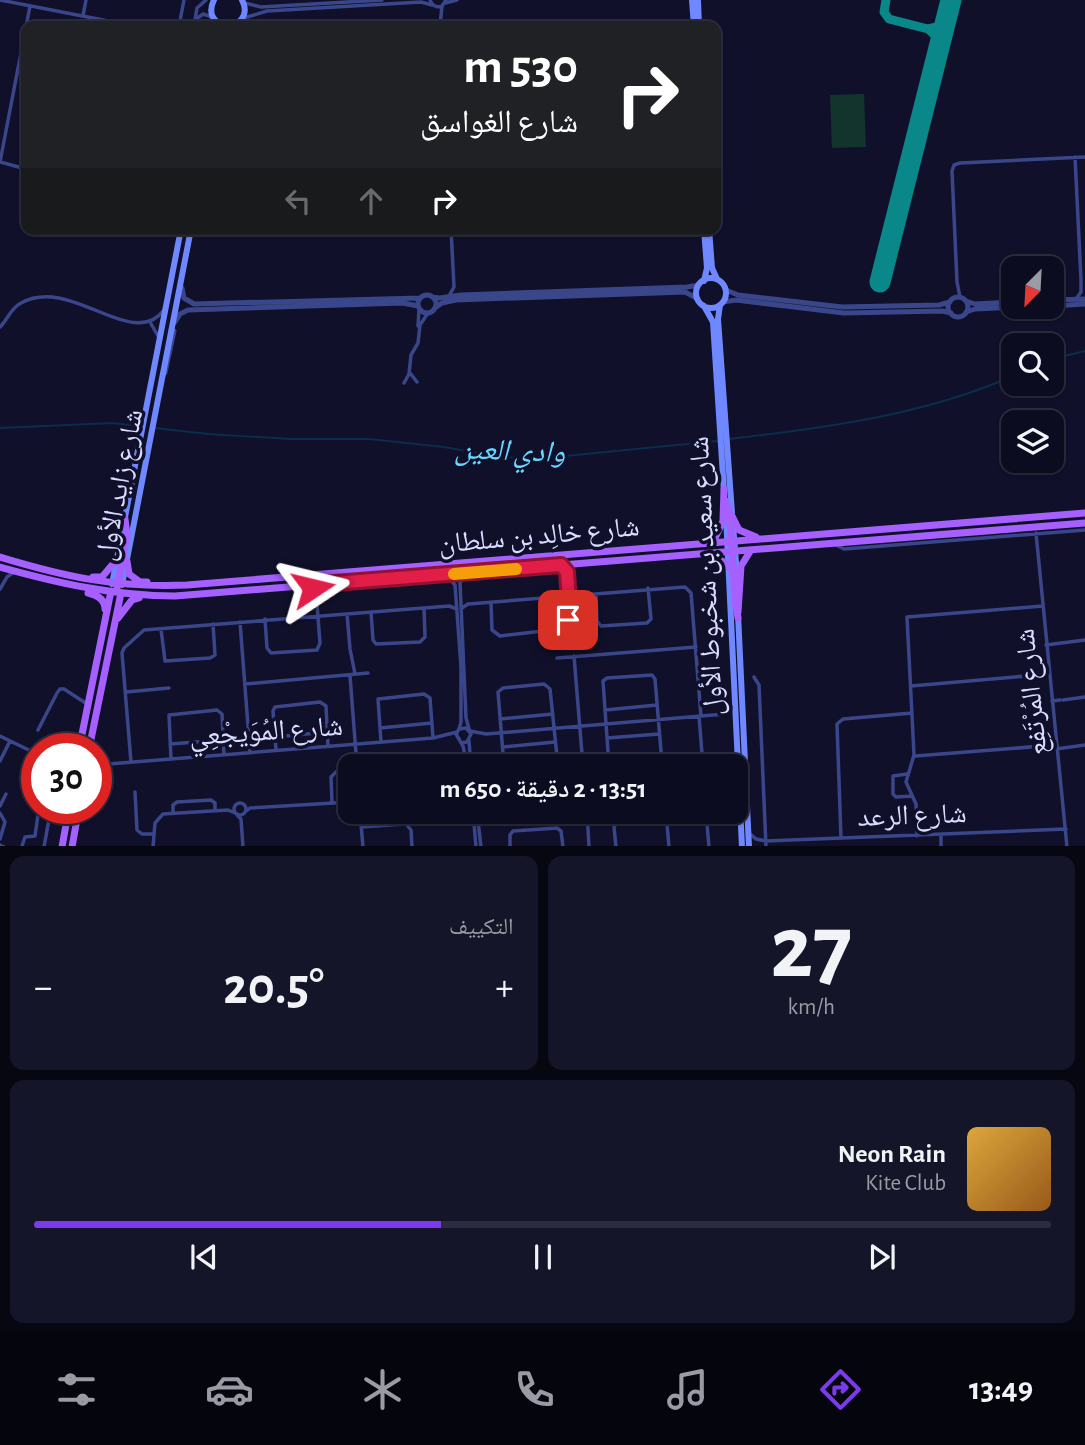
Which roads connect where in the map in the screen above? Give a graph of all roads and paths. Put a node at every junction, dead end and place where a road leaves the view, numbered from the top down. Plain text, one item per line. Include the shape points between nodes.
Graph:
1 (1, 0) edge
2 (86, 0) edge
3 (184, 0) edge
4 (206, 0) edge
5 (214, 0) edge
6 (270, 0) edge
7 (382, 0) edge
8 (457, 0) edge
9 (692, 0) edge
10 (698, 0) edge
11 (242, 1) edge
12 (432, 3) edge
13 (445, 3) edge
14 (30, 6) junction
15 (280, 6) junction
16 (263, 7) junction
17 (83, 16) junction
18 (242, 19) junction
19 (440, 19) joint
20 (27, 21) edge
21 (100, 21) edge
22 (180, 21) edge
23 (195, 21) edge
24 (196, 21) edge
25 (214, 21) edge
26 (216, 21) edge
27 (240, 21) edge
28 (694, 21) edge
29 (699, 21) edge
30 (21, 53) edge
31 (1075, 157) junction
32 (1085, 157) edge
33 (0, 162) edge
34 (21, 168) edge
35 (180, 235) edge
36 (190, 235) edge
37 (451, 235) edge
38 (707, 235) edge
39 (708, 235) edge
40 (186, 251) junction
41 (718, 280) junction
42 (701, 283) junction
43 (454, 287) junction
44 (726, 290) junction
45 (461, 295) junction
46 (448, 296) junction
47 (1084, 296) edge
48 (432, 297) junction
49 (420, 298) junction
50 (698, 299) junction
51 (963, 299) junction
52 (1064, 300) edge
53 (950, 302) junction
54 (1001, 303) edge
55 (722, 304) junction
56 (1085, 304) edge
57 (1064, 305) edge
58 (705, 306) junction
59 (165, 308) junction
60 (419, 308) junction
61 (435, 308) junction
62 (1001, 308) edge
63 (428, 313) junction
64 (951, 313) junction
65 (966, 313) junction
66 (148, 320) junction
67 (0, 327) edge
68 (419, 332) junction
69 (159, 341) junction
70 (409, 372) junction
71 (161, 382) junction
72 (417, 382) dead end
73 (404, 383) dead end
74 (722, 422) junction
75 (726, 467) junction
76 (724, 489) junction
77 (725, 500) joint
78 (1085, 513) edge
79 (732, 515) junction
80 (125, 519) junction
81 (976, 522) junction
82 (1085, 523) edge
83 (1085, 530) edge
84 (976, 531) junction
85 (1036, 533) junction
86 (944, 534) junction
87 (792, 537) junction
88 (902, 537) junction
89 (767, 538) junction
90 (982, 538) junction
91 (833, 543) junction
92 (698, 544) junction
93 (896, 545) junction
94 (732, 546) junction
95 (784, 546) junction
96 (667, 555) junction
97 (0, 557) edge
98 (118, 558) junction
99 (527, 558) junction
100 (127, 561) junction
101 (561, 565) junction
102 (572, 565) junction
103 (0, 567) edge
104 (729, 567) junction
105 (417, 568) junction
106 (490, 571) junction
107 (16, 572) junction
108 (567, 572) junction
109 (426, 576) junction
110 (72, 577) junction
111 (5, 579) junction
112 (388, 579) junction
113 (48, 581) junction
114 (322, 584) junction
115 (308, 585) junction
116 (71, 586) junction
117 (164, 586) junction
118 (187, 586) junction
119 (0, 589) edge
120 (116, 589) junction
121 (648, 589) junction
122 (316, 592) junction
123 (596, 594) junction
124 (157, 596) junction
125 (569, 596) junction
126 (543, 599) junction
127 (456, 601) junction
128 (462, 601) junction
129 (491, 603) junction
130 (468, 604) junction
131 (449, 606) junction
132 (1043, 606) junction
133 (424, 608) junction
134 (460, 609) junction
135 (371, 612) junction
136 (347, 614) junction
137 (738, 615) junction
138 (318, 616) junction
139 (570, 617) junction
140 (265, 619) junction
141 (240, 622) junction
142 (105, 623) junction
143 (115, 624) junction
144 (213, 624) junction
145 (161, 629) junction
146 (1085, 640) edge
147 (1046, 645) junction
148 (696, 647) junction
149 (574, 656) junction
150 (557, 658) dead end
151 (108, 659) junction
152 (368, 673) dead end
153 (1049, 674) junction
154 (352, 675) junction
155 (754, 677) dead end
156 (245, 684) junction
157 (911, 686) junction
158 (169, 688) dead end
159 (126, 692) junction
160 (90, 694) junction
161 (1085, 697) edge
162 (80, 698) junction
163 (1052, 701) junction
164 (736, 704) junction
165 (87, 705) junction
166 (657, 705) junction
167 (605, 710) junction
168 (912, 713) junction
169 (725, 714) junction
170 (553, 715) junction
171 (700, 716) junction
172 (500, 719) junction
173 (658, 720) junction
174 (736, 722) junction
175 (432, 723) junction
176 (606, 724) junction
177 (580, 726) junction
178 (380, 728) junction
179 (554, 728) junction
180 (38, 730) dead end
181 (458, 730) junction
182 (469, 730) junction
183 (327, 732) junction
184 (82, 733) edge
185 (92, 733) edge
186 (501, 733) junction
187 (486, 734) junction
188 (660, 734) junction
189 (0, 736) edge
190 (275, 737) junction
191 (436, 738) junction
192 (607, 738) junction
193 (10, 740) junction
194 (223, 740) junction
195 (470, 740) junction
196 (381, 742) junction
197 (459, 742) junction
198 (555, 742) junction
199 (170, 744) junction
200 (355, 744) junction
201 (1085, 745) edge
202 (21, 746) edge
203 (328, 746) junction
204 (502, 747) junction
205 (1056, 747) junction
206 (276, 750) junction
207 (250, 753) junction
208 (356, 754) edge
209 (464, 754) edge
210 (469, 754) edge
211 (503, 754) edge
212 (556, 754) edge
213 (582, 754) edge
214 (609, 754) edge
215 (661, 754) edge
216 (702, 754) edge
217 (224, 755) junction
218 (914, 756) junction
219 (171, 758) junction
220 (0, 761) edge
221 (131, 762) junction
222 (112, 764) edge
223 (337, 771) dead end
224 (907, 774) junction
225 (135, 792) dead end
226 (5, 793) dead end
227 (912, 796) junction
228 (332, 803) junction
229 (338, 803) edge
230 (234, 805) junction
231 (245, 805) junction
232 (0, 806) edge
233 (250, 808) junction
234 (215, 810) junction
235 (228, 810) junction
236 (0, 813) edge
237 (173, 813) junction
238 (236, 814) junction
239 (243, 815) junction
240 (37, 824) edge
241 (48, 824) edge
242 (67, 824) edge
243 (76, 824) edge
244 (361, 824) edge
245 (476, 824) edge
246 (588, 824) edge
247 (707, 824) edge
248 (361, 827) junction
249 (1066, 829) junction
250 (748, 832) junction
251 (154, 834) junction
252 (941, 835) junction
253 (917, 836) junction
254 (841, 838) junction
255 (0, 839) edge
256 (760, 841) junction
257 (766, 844) edge
258 (22, 846) edge
259 (44, 846) edge
260 (64, 846) edge
261 (72, 846) edge
262 (153, 846) edge
263 (243, 846) edge
264 (363, 846) edge
265 (412, 846) edge
266 (478, 846) edge
267 (510, 846) edge
268 (563, 846) edge
269 (589, 846) edge
270 (616, 846) edge
271 (669, 846) edge
272 (709, 846) edge
273 (741, 846) edge
274 (751, 846) edge
275 (942, 846) edge
276 (1068, 846) edge

1 - 14 street
2 - 17 street
3 - 22 street
4 - 23 street via 197,8
5 - 26 main road via 211,9
6 - 15 street
6 - 16 street
7 - 15 street
8 - 13 street
9 - 28 main road
10 - 29 main road
11 - 16 street
11 - 18 main road
12 - 13 street
12 - 18 street via 267,11
12 - 19 street
13 - 19 street
14 - 17 street
14 - 20 street
15 - 16 street
17 - 21 street
18 - 27 main road
24 - 25 street via 203,14
30 - 33 street
31 - 32 street
31 - 47 street
31 - 51 street via 954,165 957,282
33 - 34 street
35 - 59 main road, شارع زايد الأول
36 - 40 main road, شارع زايد الأول
37 - 43 street
38 - 42 main road via 707,268
39 - 41 main road
40 - 49 street via 182,292 194,304
40 - 71 main road, شارع زايد الأول
41 - 42 main road
41 - 44 main road
42 - 45 street via 687,288
42 - 50 main road
43 - 45 street
43 - 46 street
44 - 53 street via 738,296 842,307
44 - 55 main road
45 - 46 street
46 - 48 street
47 - 52 street
48 - 49 street
48 - 61 street
49 - 60 street
50 - 58 main road
50 - 61 street via 685,292 555,296 456,300
51 - 53 street
51 - 54 street via 975,304
51 - 65 street
53 - 64 street
55 - 58 main road
55 - 64 street via 736,300 844,313
55 - 74 main road, شارع سعيد بن شخبوط الأول via 718,318 724,372
56 - 57 street
58 - 74 main road, شارع سعيد بن شخبوط الأول via 713,322
59 - 66 street
59 - 69 main road, شارع زايد الأول
60 - 63 street
60 - 68 street
60 - 71 street via 403,303 184,310 176,321
61 - 63 street
62 - 65 street
63 - 68 street
64 - 65 street via 959,317
66 - 67 street via 131,324 70,300 45,296 17,306
66 - 69 street
68 - 70 street
69 - 80 main road, شارع زايد الأول
70 - 72 street
70 - 73 street
71 - 100 main road, شارع زايد الأول
74 - 75 main road, شارع سعيد بن شخبوط الأول
75 - 76 main road, شارع سعيد بن شخبوط الأول
75 - 79 main road, شارع سعيد بن شخبوط الأول
76 - 77 main road, شارع سعيد بن شخبوط الأول
76 - 92 main road via 720,529 714,540
77 - 94 main road
78 - 81 main road, شارع خالِد بن سلطان
79 - 89 main road via 739,530
79 - 94 main road, شارع سعيد بن شخبوط الأول
80 - 98 main road, شارع زايد الأول
80 - 120 main road via 127,535
81 - 86 main road via 946,529
81 - 87 main road, شارع خالِد بن سلطان
82 - 84 main road, شارع خالِد بن سلطان
83 - 85 street
84 - 86 main road, شارع خالِد بن سلطان
84 - 90 main road
85 - 90 street
85 - 132 street, شارع المُرْتَفِع
86 - 88 main road, شارع خالِد بن سلطان
87 - 89 main road, شارع خالِد بن سلطان
87 - 94 main road
88 - 91 main road, شارع خالِد بن سلطان
88 - 93 main road
89 - 94 main road, شارع خالِد بن سلطان
90 - 93 street
91 - 93 street via 844,549
91 - 95 main road, شارع خالِد بن سلطان
92 - 94 main road, شارع خالِد بن سلطان
92 - 99 main road, شارع خالِد بن سلطان
94 - 95 main road, شارع خالِد بن سلطان
94 - 96 main road, شارع خالِد بن سلطان
94 - 104 main road, شارع سعيد بن شخبوط الأول
94 - 137 main road
95 - 137 main road via 748,552 741,569
96 - 102 main road, شارع خالِد بن سلطان
96 - 104 main road via 712,556
97 - 110 main road, شارع خالِد بن سلطان
98 - 110 main road via 101,578
98 - 120 main road, شارع زايد الأول
99 - 105 main road, شارع خالِد بن سلطان
99 - 106 main road via 528,564
100 - 117 main road via 127,572 136,580
100 - 120 main road, شارع زايد الأول
101 - 102 main road, شارع خالِد بن سلطان
101 - 106 main road, شارع خالِد بن سلطان
101 - 108 street
102 - 108 street
103 - 107 main road, شارع خالِد بن سلطان
103 - 111 street
104 - 164 main road, شارع سعيد بن شخبوط الأول
105 - 112 main road via 390,573
105 - 118 main road, شارع خالِد بن سلطان
106 - 109 main road, شارع خالِد بن سلطان
106 - 128 street via 462,578
107 - 111 street
107 - 113 main road, شارع خالِد بن سلطان
108 - 125 street
109 - 112 main road, شارع خالِد بن سلطان
109 - 127 street via 453,580
110 - 120 main road, شارع خالِد بن سلطان
111 - 119 street
112 - 114 main road, شارع خالِد بن سلطان
113 - 116 main road, شارع خالِد بن سلطان
113 - 120 main road
114 - 115 main road, شارع خالِد بن سلطان
114 - 122 street
115 - 122 street
115 - 124 main road, شارع خالِد بن سلطان
116 - 120 main road, شارع خالِد بن سلطان
116 - 142 main road via 103,601
117 - 118 main road, شارع خالِد بن سلطان
117 - 120 main road, شارع خالِد بن سلطان
118 - 120 main road via 171,591
120 - 124 main road, شارع خالِد بن سلطان
120 - 142 main road, شارع زايد الأول
120 - 143 main road, شارع زايد الأول
120 - 151 main road
121 - 123 street
121 - 123 street via 651,619 647,623 601,626
121 - 148 street via 685,586 690,590
122 - 138 street
123 - 125 street
124 - 143 main road via 134,599
125 - 126 street
125 - 139 street
126 - 129 street
126 - 129 street via 543,631 500,636 492,631
127 - 131 street
127 - 134 street
128 - 130 street
128 - 134 street
129 - 130 street
130 - 134 street
131 - 133 street
131 - 134 street
132 - 147 street, شارع المُرْتَفِع
132 - 157 street via 907,617
133 - 135 street
133 - 135 street via 426,635 420,642 376,644
134 - 181 street
134 - 182 street
135 - 136 street
136 - 138 street
136 - 154 street
137 - 250 main road, شارع سعيد بن شخبوط الأول
138 - 140 street
138 - 140 street via 319,648 273,653 267,648
139 - 139 street via 568,635 572,637 574,619
140 - 141 street
141 - 144 street
141 - 156 street
142 - 160 main road, شارع زايد الأول
143 - 151 main road, شارع زايد الأول
144 - 145 street
144 - 145 street via 215,653 210,658 165,661
145 - 159 street via 144,630 124,648
146 - 147 street
147 - 153 street, شارع المُرْتَفِع
148 - 149 street
148 - 171 street
149 - 150 street
149 - 177 street
151 - 185 main road, شارع زايد الأول
152 - 154 street
153 - 157 street
153 - 163 street, شارع المُرْتَفِع
154 - 156 street
154 - 200 street
155 - 257 street via 759,685
156 - 207 street
157 - 168 street
158 - 159 street
159 - 221 street
160 - 162 street
160 - 165 main road, شارع زايد الأول
161 - 163 street
162 - 165 street
162 - 180 street via 58,692
163 - 205 street, شارع المُرْتَفِع
164 - 169 street
164 - 174 main road, شارع سعيد بن شخبوط الأول
165 - 184 main road, شارع زايد الأول
166 - 167 street
166 - 167 street via 653,676 607,678 603,684
166 - 173 street
167 - 176 street
168 - 218 street
168 - 254 street via 843,719 837,724
169 - 171 street
169 - 174 street
170 - 172 street
170 - 172 street via 549,687 530,685 499,690
170 - 179 street
171 - 173 street
171 - 216 street
172 - 186 street
173 - 176 street
173 - 188 street
174 - 273 main road, شارع سعيد بن شخبوط الأول
175 - 178 street
175 - 178 street via 428,695 381,698 377,703
175 - 191 street
176 - 177 street
176 - 192 street
177 - 179 street
177 - 213 street
178 - 196 street
179 - 186 street
179 - 198 street
181 - 182 street, شارع المُوَيجْعِي
181 - 191 street, شارع المُوَيجْعِي
181 - 197 street
182 - 187 street
182 - 195 street
183 - 190 street
183 - 190 street via 325,705 310,703 275,707
183 - 203 street
186 - 187 street
186 - 204 street
187 - 195 street
188 - 192 street
188 - 215 street
189 - 193 street
190 - 206 street
191 - 196 street, شارع المُوَيجْعِي
191 - 197 street, شارع المُوَيجْعِي
192 - 214 street
193 - 202 street
193 - 220 street
194 - 199 street
194 - 199 street via 222,714 217,710 170,714
194 - 217 street
195 - 197 street
195 - 210 street
196 - 200 street, شارع المُوَيجْعِي
197 - 209 street
198 - 204 street
198 - 212 street
199 - 219 street
200 - 203 street, شارع المُوَيجْعِي
200 - 208 street
201 - 205 street
203 - 206 street, شارع المُوَيجْعِي
204 - 211 street
205 - 218 street
205 - 249 street, شارع المُرْتَفِع
206 - 207 street, شارع المُوَيجْعِي
207 - 217 street, شارع المُوَيجْعِي
217 - 219 street, شارع المُوَيجْعِي
218 - 224 street
219 - 221 street, شارع المُوَيجْعِي
221 - 222 street, شارع المُوَيجْعِي
223 - 228 street via 331,777
224 - 227 street
224 - 227 street via 893,776 893,794
225 - 251 street via 138,831
226 - 232 street
227 - 253 street
228 - 229 street
228 - 233 street
230 - 231 street
230 - 235 street
230 - 238 street
231 - 233 street
231 - 239 street
233 - 239 street
234 - 235 street
234 - 237 street
234 - 237 street via 211,800 177,802
235 - 238 street
236 - 255 street via 5,822
237 - 251 street via 157,819
238 - 239 street
239 - 263 street
240 - 258 street via 35,836 25,837
241 - 259 street
242 - 260 main road
243 - 261 main road
244 - 248 street
245 - 266 street
246 - 269 street
247 - 272 street
248 - 264 street
248 - 265 street via 406,824
249 - 252 street, شارع الرعد
249 - 276 street, شارع المُرْتَفِع
250 - 256 street
250 - 274 main road, شارع سعيد بن شخبوط الأول
251 - 262 street
252 - 253 street, شارع الرعد
252 - 275 street
253 - 254 street, شارع الرعد
254 - 257 street, شارع الرعد
256 - 257 street, شارع الرعد
256 - 274 street
267 - 268 street via 513,831 556,828 562,833
270 - 271 street via 616,824 662,819 667,824

